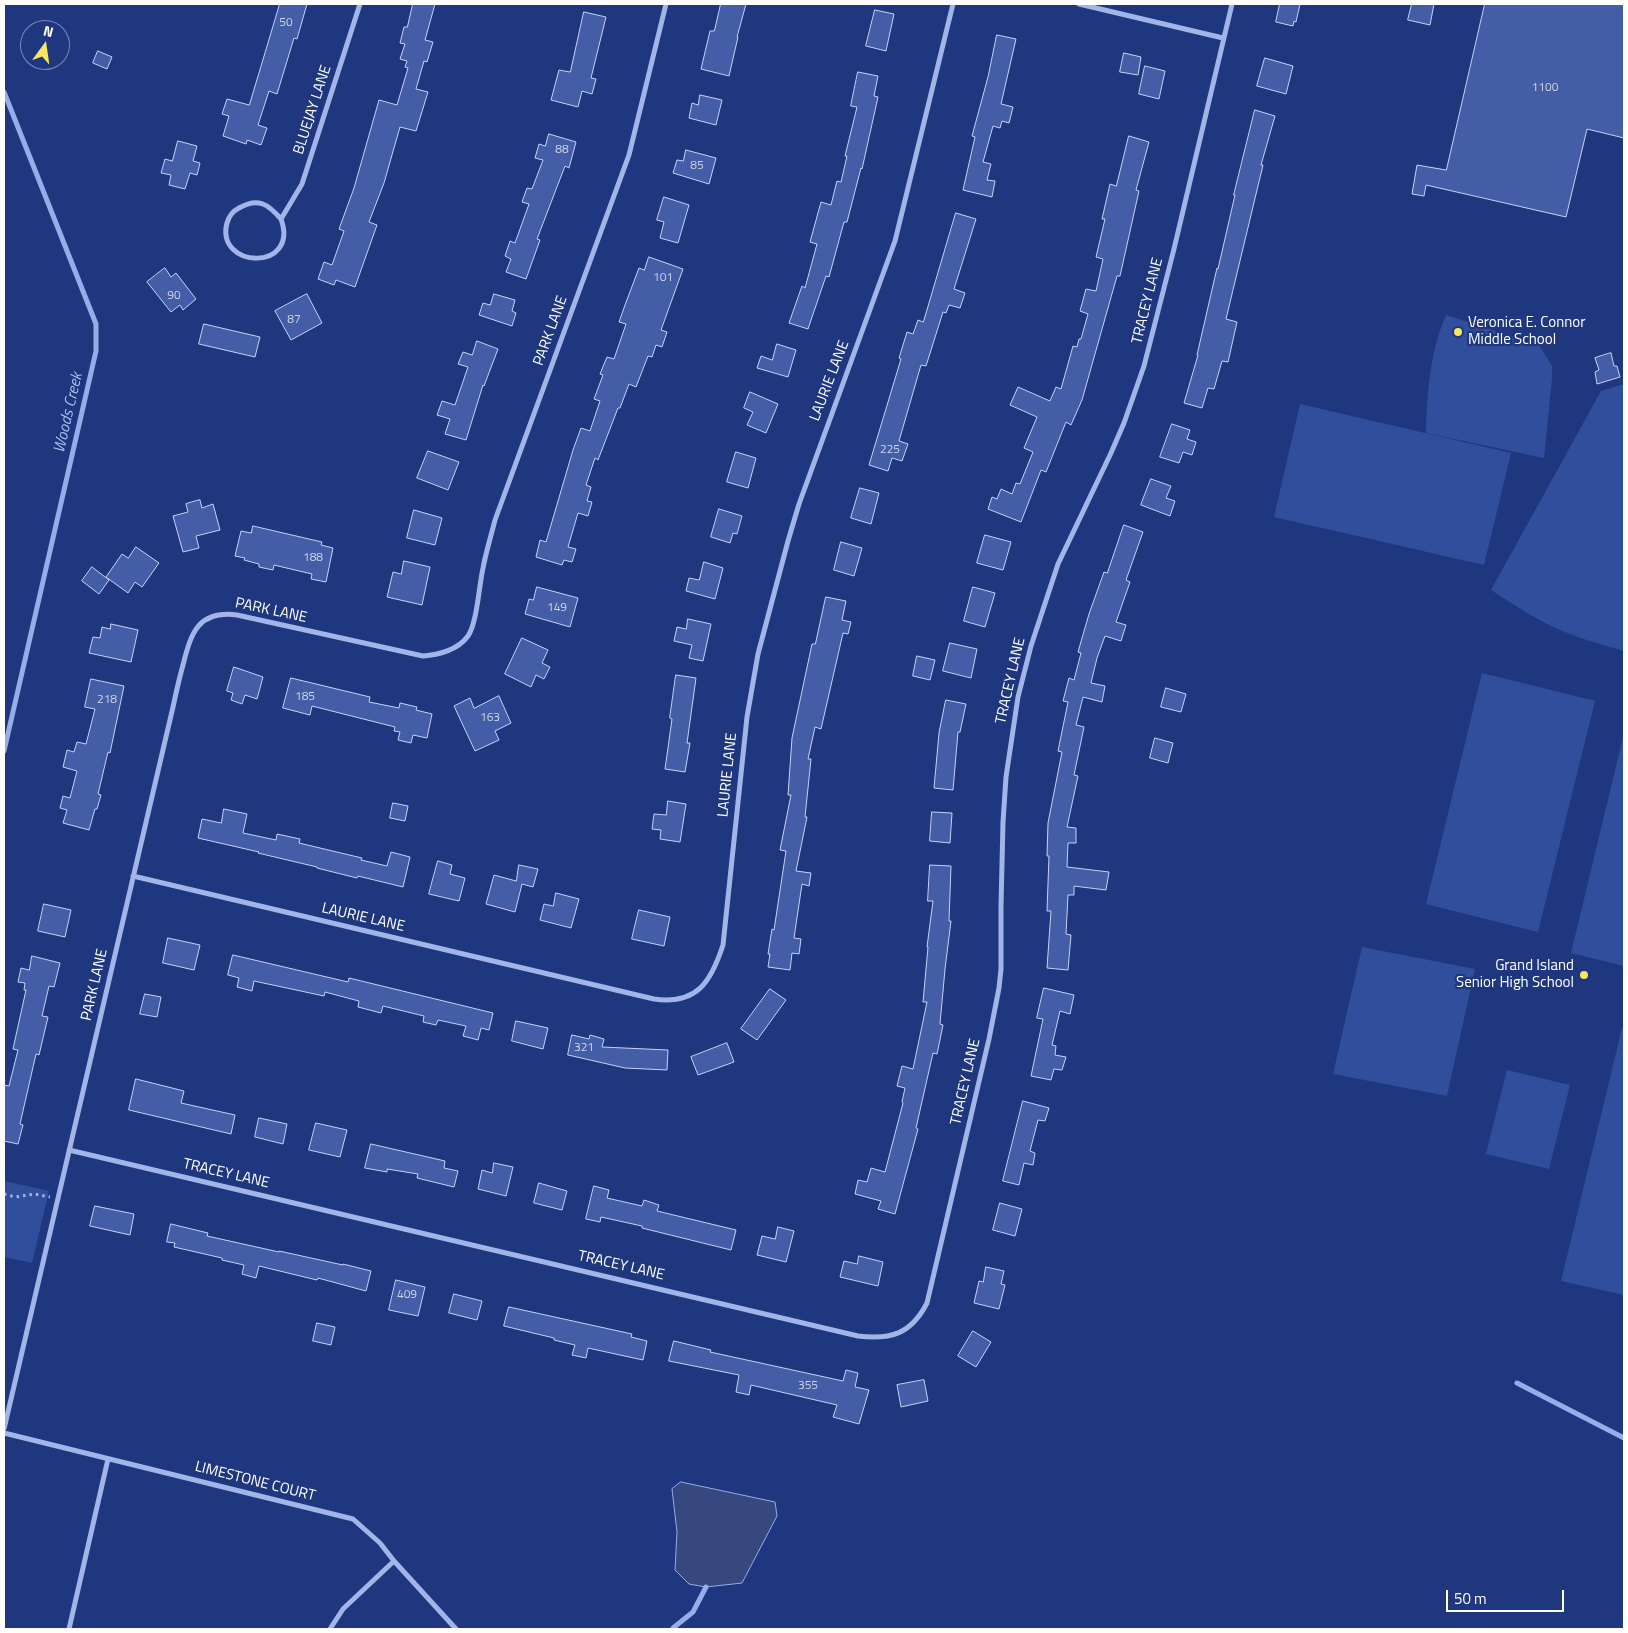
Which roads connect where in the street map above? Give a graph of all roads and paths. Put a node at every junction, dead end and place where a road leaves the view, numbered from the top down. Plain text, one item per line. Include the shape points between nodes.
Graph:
1 (360, 4) edge
2 (666, 4) edge
3 (953, 4) edge
4 (1079, 4) edge
5 (1232, 4) edge
6 (1223, 38) junction
7 (281, 219) junction
8 (133, 876) junction
9 (69, 1150) junction
10 (4, 1194) edge
11 (48, 1197) dead end
12 (4, 1429) edge
13 (4, 1433) edge
14 (108, 1459) junction
15 (394, 1561) junction
16 (69, 1629) edge
17 (330, 1629) edge
18 (456, 1629) edge

1 - 7 street, BLUEJAY LANE via 302,184
2 - 8 street, PARK LANE via 629,155 498,513 483,568 474,622 467,638 443,652 423,656 236,615 220,614 205,619 195,630 187,648
3 - 8 street, LAURIE LANE via 895,241 809,475 758,654 747,717 723,945 704,985 686,998 674,1001 654,999
4 - 6 street
5 - 6 street, TRACEY LANE
6 - 9 street, TRACEY LANE via 1144,366 1124,422 1058,564 1018,696 1006,778 998,988 927,1303 914,1323 887,1337 858,1336
7 - 7 street via 266,204 246,204 229,218 226,234 229,243 235,251 251,259 268,257 283,241
8 - 9 street, PARK LANE
9 - 12 street, PARK LANE
10 - 11 path via 30,1193
13 - 14 street, LIMESTONE COURT
14 - 15 street, LIMESTONE COURT via 353,1519 380,1543
14 - 16 street
15 - 17 street via 343,1609
15 - 18 street, LIMESTONE COURT

